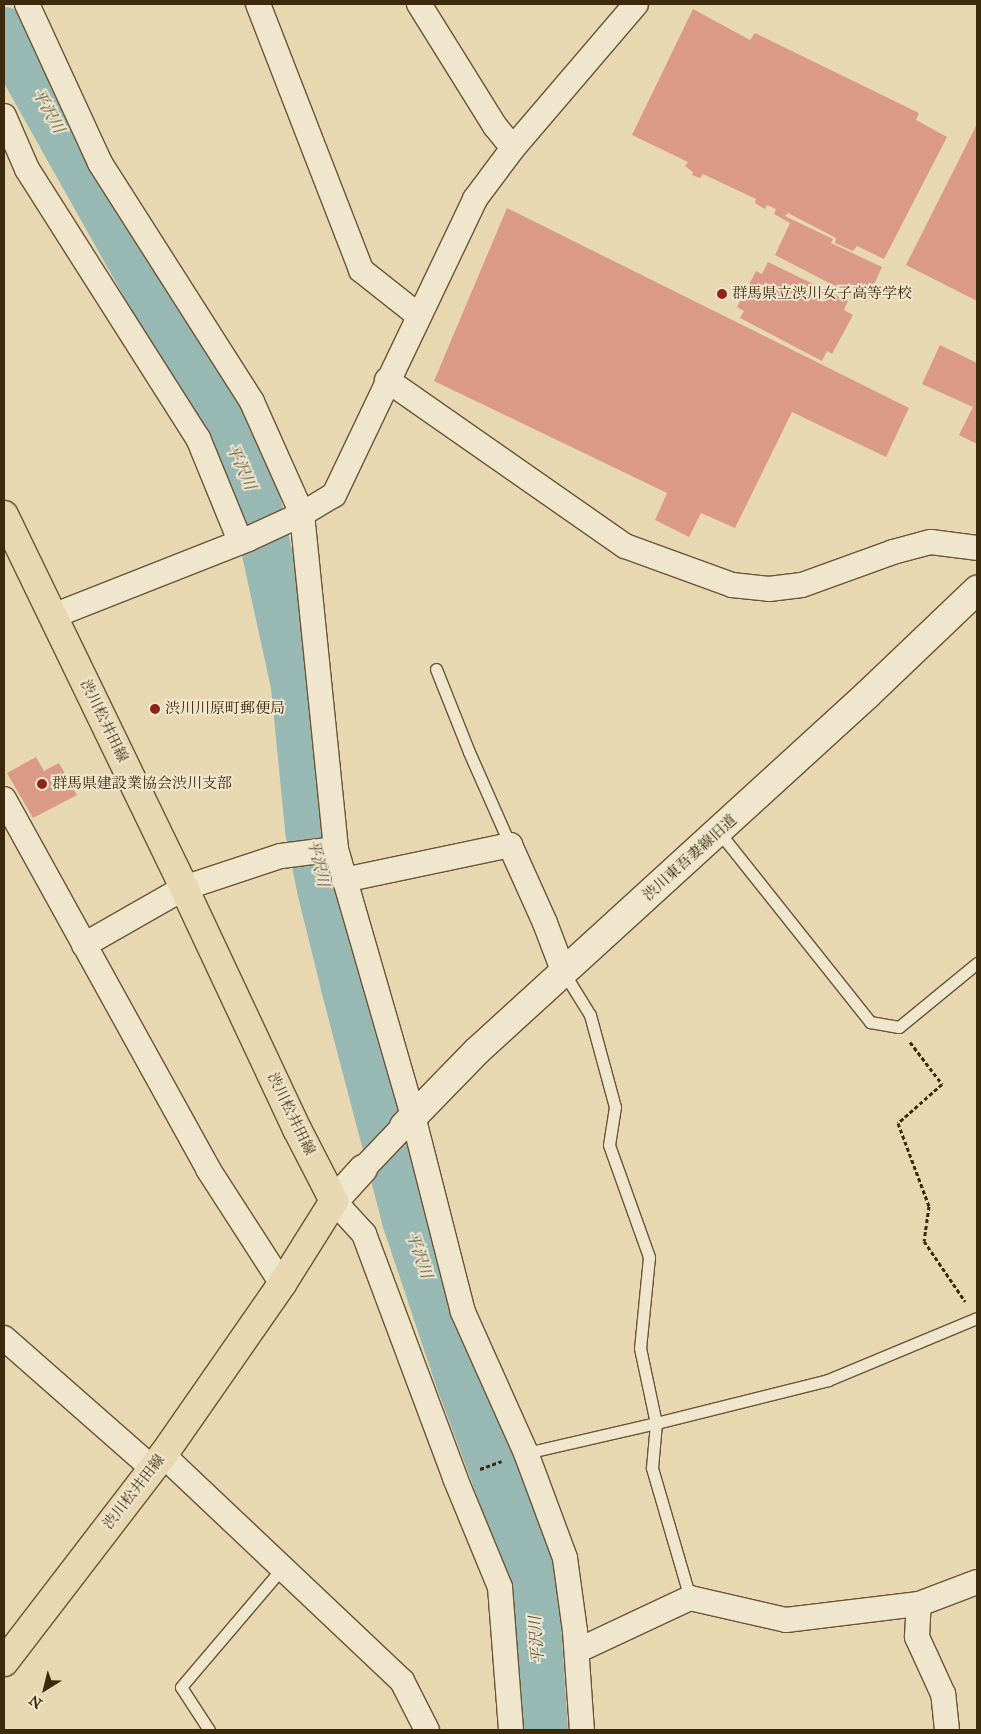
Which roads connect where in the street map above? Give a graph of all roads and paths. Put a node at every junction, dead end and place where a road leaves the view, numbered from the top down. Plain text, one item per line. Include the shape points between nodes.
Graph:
1 (27, 4) edge
2 (258, 4) edge
3 (419, 4) edge
4 (636, 4) edge
5 (4, 116) edge
6 (513, 148) junction
7 (419, 316) junction
8 (388, 380) junction
9 (4, 515) edge
10 (295, 517) junction
11 (244, 540) junction
12 (977, 548) edge
13 (977, 590) edge
14 (53, 616) junction
15 (436, 669) dead end
16 (4, 799) edge
17 (719, 832) junction
18 (510, 845) junction
19 (332, 850) junction
20 (344, 880) junction
21 (184, 888) junction
22 (84, 945) junction
23 (977, 963) edge
24 (564, 973) junction
25 (899, 1027) junction
26 (408, 1121) junction
27 (363, 1169) joint
28 (334, 1201) junction
29 (282, 1284) junction
30 (977, 1319) edge
31 (4, 1338) edge
32 (656, 1423) junction
33 (526, 1453) junction
34 (158, 1462) junction
35 (455, 1478) junction
36 (283, 1567) junction
37 (977, 1582) edge
38 (690, 1598) junction
39 (919, 1604) junction
40 (577, 1651) junction
41 (4, 1662) edge
42 (209, 1730) edge
43 (427, 1730) edge
44 (511, 1730) edge
45 (582, 1730) edge
46 (947, 1730) edge

1 - 10 street via 100,163 252,402
2 - 7 street via 361,270
3 - 6 street via 494,126
4 - 6 street
5 - 11 street via 27,168 198,438
6 - 7 street via 476,199
7 - 8 street
8 - 10 street via 334,495
8 - 12 street via 625,546 732,585 769,589 802,585 893,552 931,542
9 - 14 main road, 渋川松井田線
10 - 11 street
10 - 19 street
11 - 14 street
13 - 17 street, 渋川東吾妻線旧道
14 - 21 main road, 渋川松井田線
15 - 18 lane
16 - 22 street
17 - 24 street, 渋川東吾妻線旧道
17 - 25 lane via 870,1022
18 - 20 street
18 - 24 street
19 - 20 street
19 - 21 street via 282,856
20 - 26 street
21 - 22 street
21 - 28 main road, 渋川松井田線
22 - 29 street via 208,1169
23 - 25 lane
24 - 26 street, 渋川東吾妻線旧道 via 477,1051
24 - 32 lane via 590,1015 615,1107 609,1145 649,1257 640,1348
25 - 30 path via 942,1084 898,1123 930,1206 924,1241
26 - 27 street
26 - 33 street via 464,1312
27 - 28 street
28 - 29 main road, 渋川松井田線
28 - 35 street via 364,1234
29 - 34 main road, 渋川松井田線
30 - 32 lane via 828,1380
31 - 34 street
32 - 33 lane
32 - 38 lane via 652,1468
33 - 35 path
33 - 40 street via 565,1558
34 - 36 street
34 - 41 main road, 渋川松井田線
35 - 44 street via 500,1587
36 - 42 lane via 181,1687
36 - 43 street via 402,1681
37 - 39 street
38 - 39 street via 786,1620
38 - 40 street
39 - 46 street via 917,1637 943,1694
40 - 45 street

